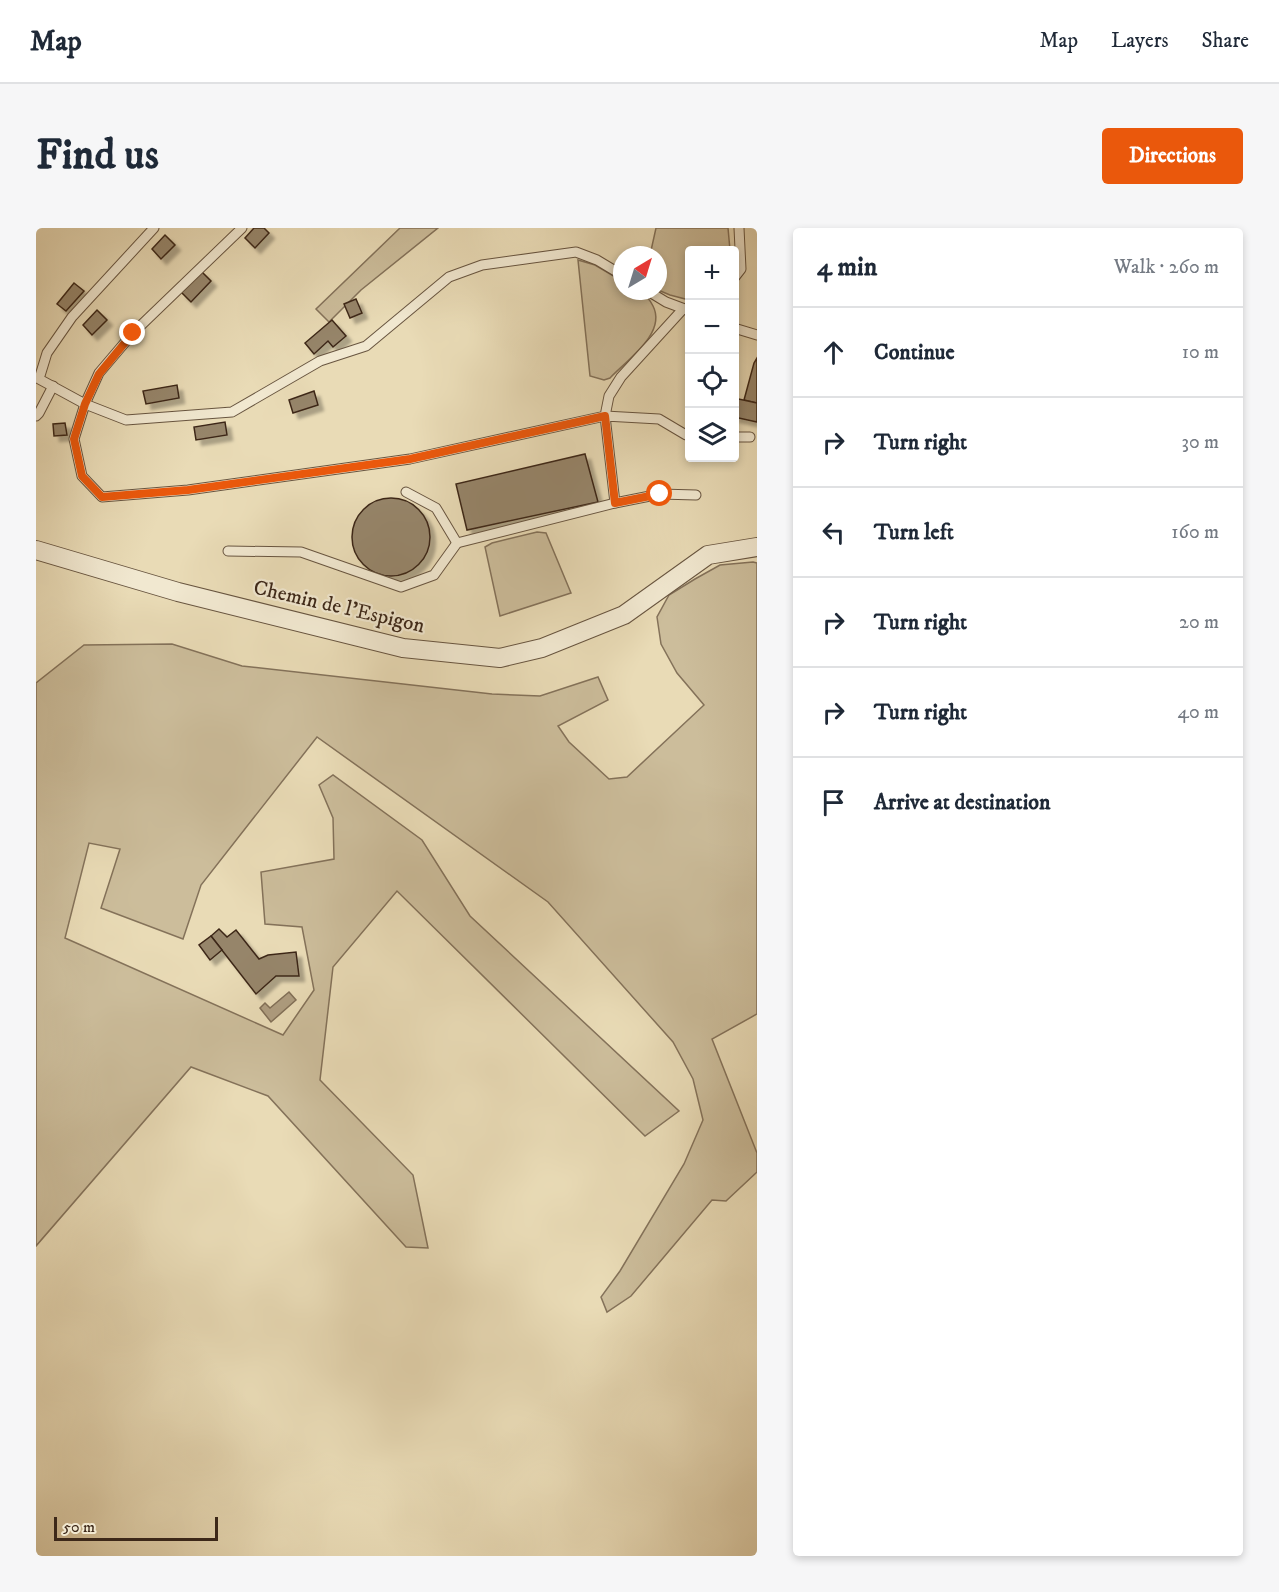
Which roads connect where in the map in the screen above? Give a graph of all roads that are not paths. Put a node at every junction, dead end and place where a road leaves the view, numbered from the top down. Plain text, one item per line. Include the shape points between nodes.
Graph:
1 (154, 228) edge
2 (242, 228) edge
3 (739, 228) edge
4 (613, 270) edge
5 (739, 272) edge
6 (663, 300) edge
7 (685, 310) edge
8 (685, 311) edge
9 (739, 329) edge
10 (757, 335) edge
11 (37, 377) edge
12 (53, 386) junction
13 (85, 404) junction
14 (36, 416) edge
15 (605, 416) junction
16 (685, 434) edge
17 (739, 437) edge
18 (750, 437) dead end
19 (406, 492) dead end
20 (696, 495) dead end
21 (615, 503) junction
22 (457, 543) junction
23 (757, 547) edge
24 (36, 550) edge
25 (228, 551) dead end

1 - 11 lane via 72,317 47,353
2 - 13 lane via 133,333 99,374
3 - 5 lane
4 - 13 lane via 576,252 482,265 449,277 366,346 320,361 232,412 126,420
6 - 7 lane
8 - 15 lane via 621,377 609,396
9 - 10 lane
11 - 12 lane
12 - 13 lane
12 - 14 lane
13 - 15 lane via 74,439 82,476 102,497 188,490 410,459
15 - 16 lane via 659,418
15 - 21 lane
17 - 18 lane
19 - 22 lane via 436,508
20 - 21 lane via 660,494
21 - 22 lane
22 - 25 lane via 434,575 400,587 301,552
23 - 24 street, Chemin de l'Espigon via 708,555 624,615 542,648 500,658 403,648 187,594

